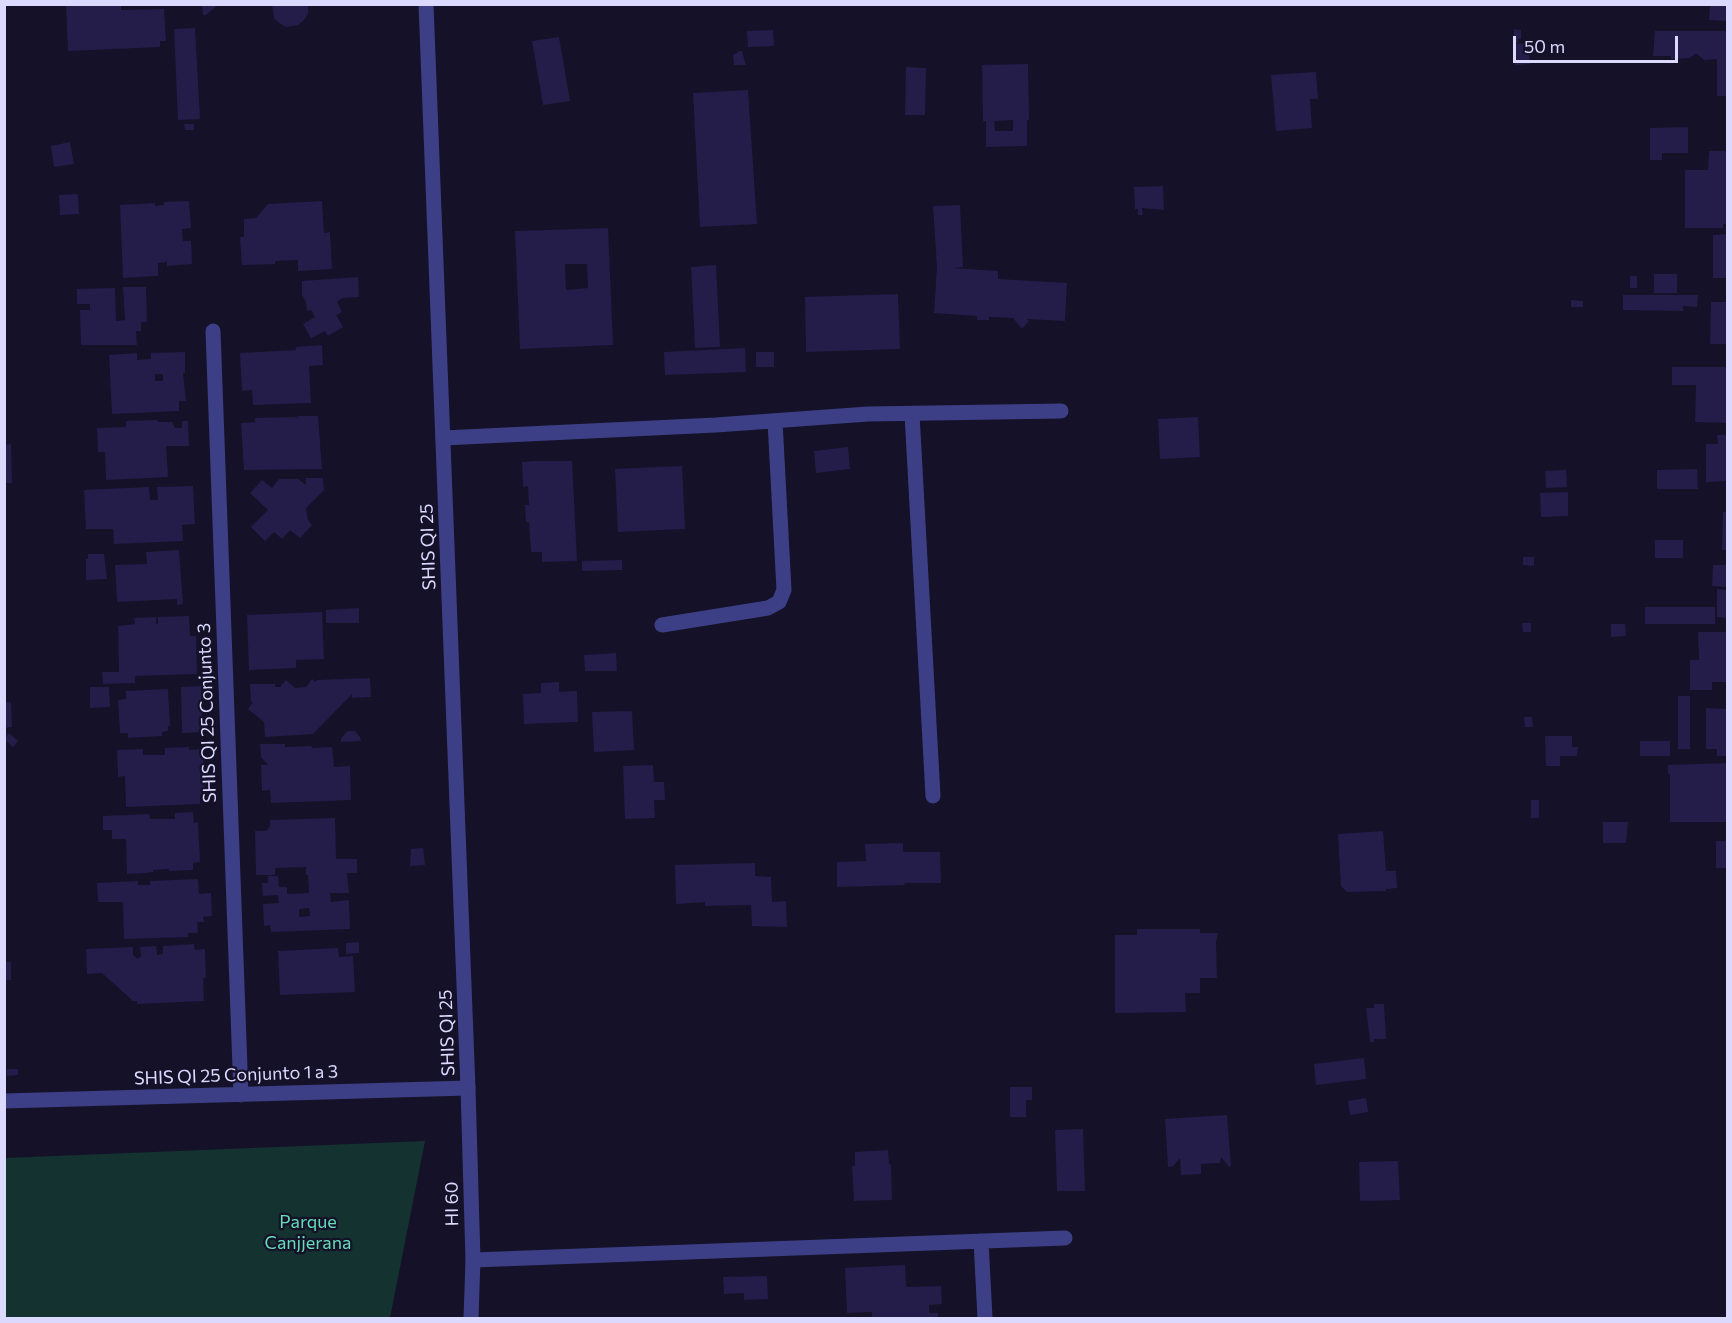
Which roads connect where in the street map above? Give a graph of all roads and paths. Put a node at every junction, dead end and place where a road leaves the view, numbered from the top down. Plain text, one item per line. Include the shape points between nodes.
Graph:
1 (426, 4) edge
2 (213, 331) dead end
3 (1060, 411) dead end
4 (912, 414) junction
5 (775, 421) junction
6 (443, 438) junction
7 (662, 625) dead end
8 (933, 796) dead end
9 (468, 1088) junction
10 (241, 1095) junction
11 (4, 1101) edge
12 (1065, 1238) dead end
13 (981, 1241) junction
14 (473, 1260) junction
15 (471, 1318) edge
16 (985, 1318) edge

1 - 6 street, SHIS QI 25
2 - 10 street, SHIS QI 25 Conjunto 3
3 - 4 street
4 - 5 street
4 - 8 street
5 - 6 street
5 - 7 street via 784,590 779,602 768,608
6 - 9 street, SHIS QI 25
9 - 10 street, SHIS QI 25 Conjunto 1 a 3
9 - 14 street, HI 60
10 - 11 street, SHIS QI 25 Conjunto 1 a 3
12 - 13 street
13 - 14 street
13 - 16 street
14 - 15 street, HI 60

